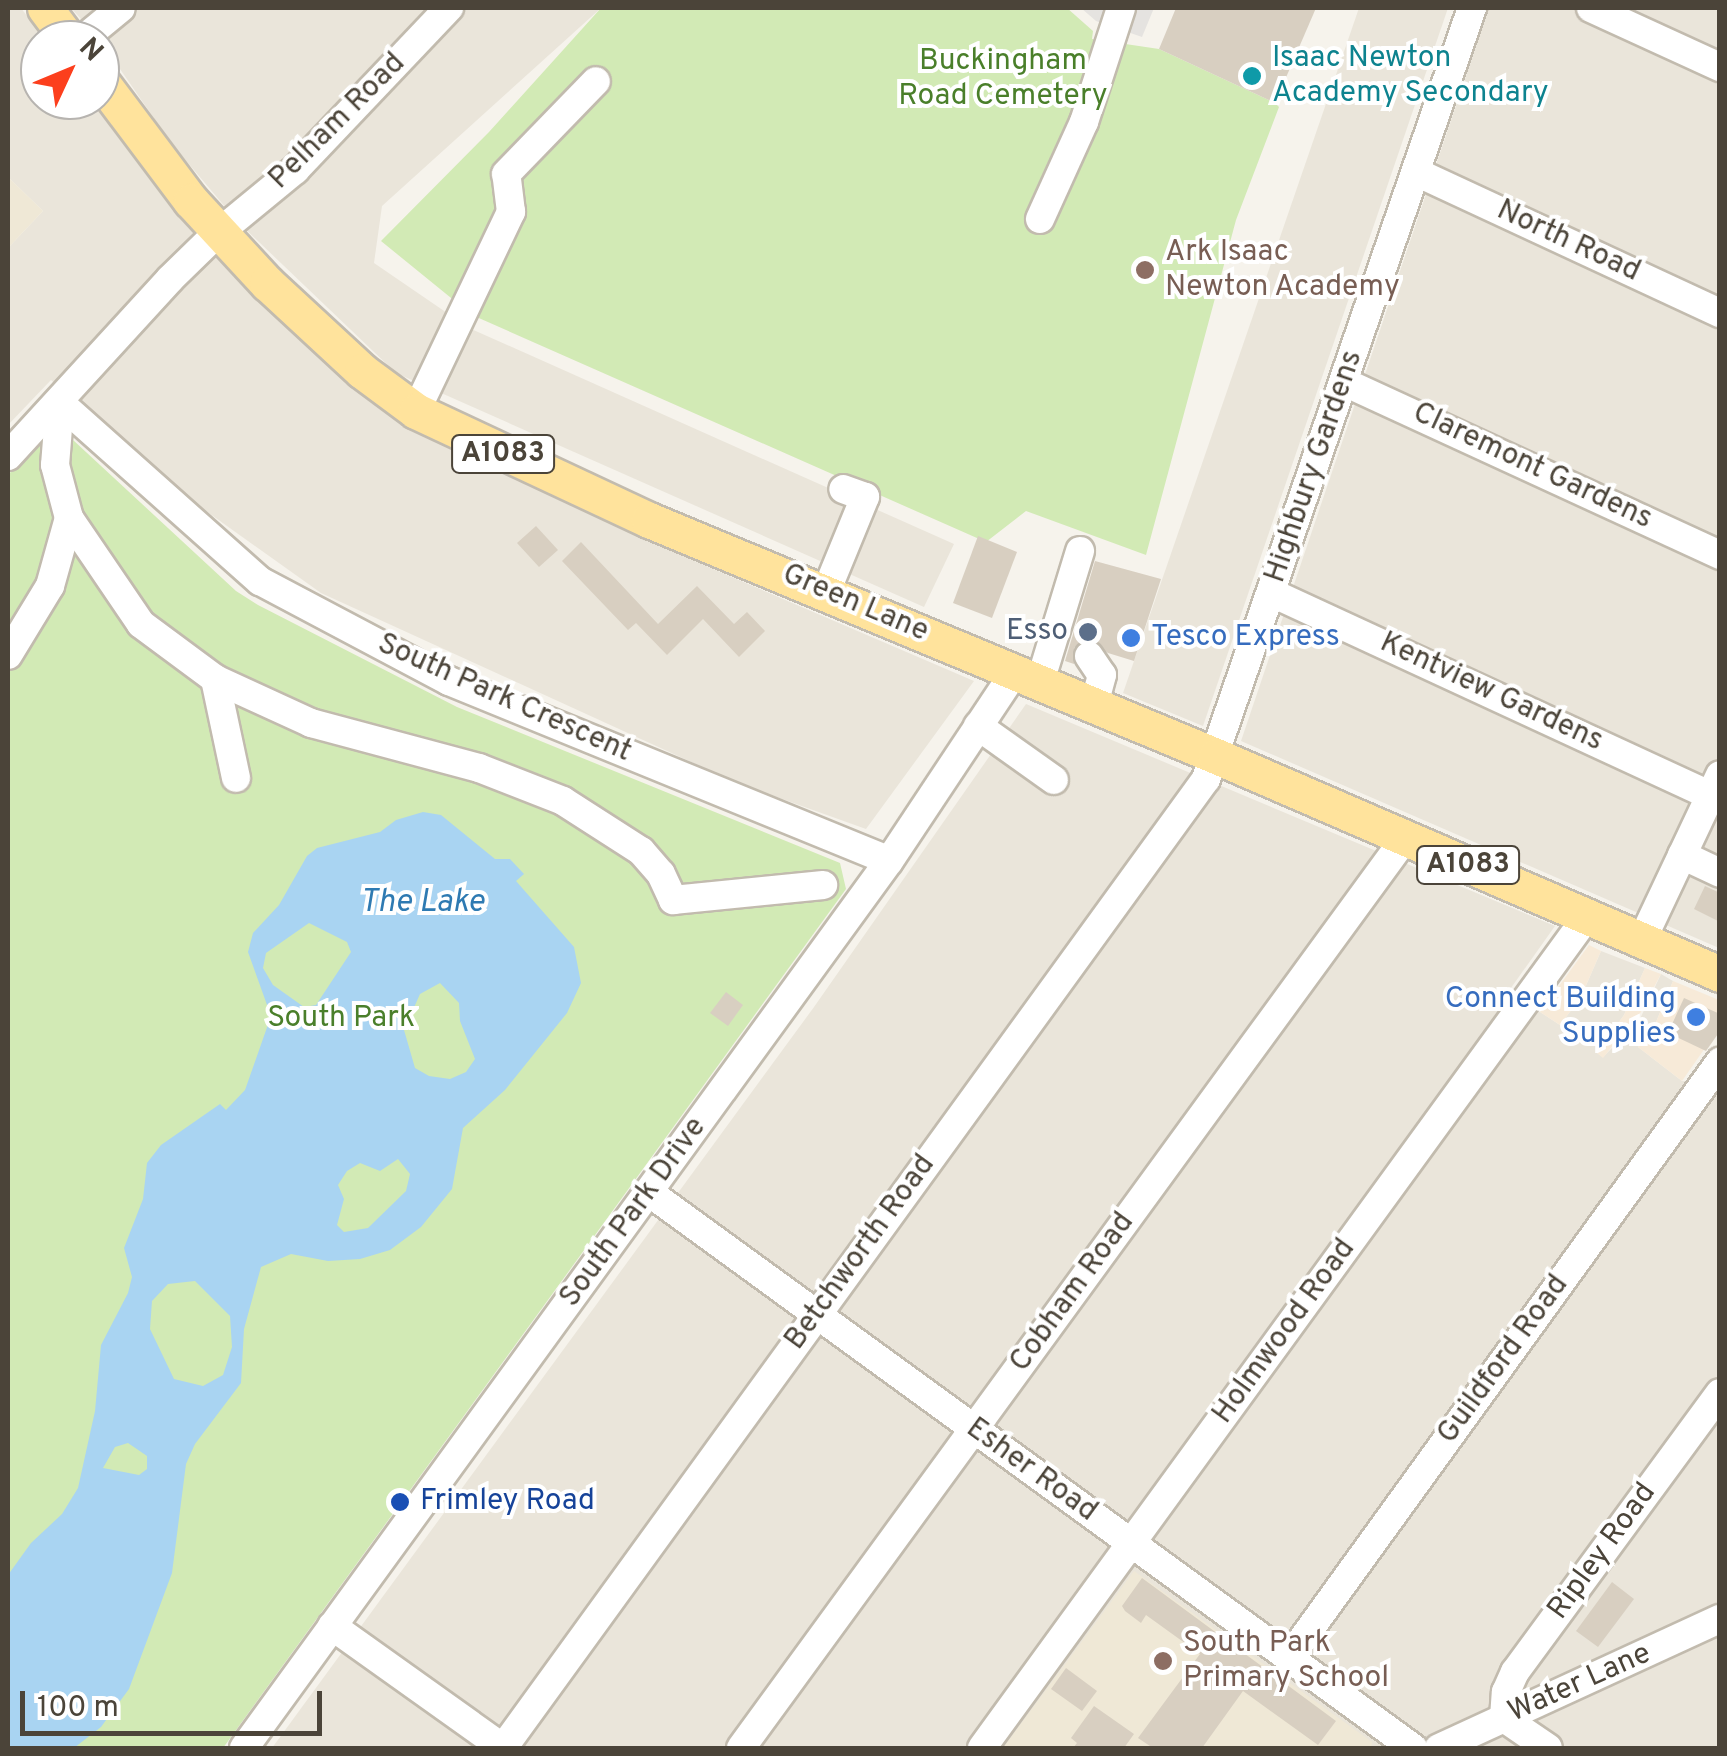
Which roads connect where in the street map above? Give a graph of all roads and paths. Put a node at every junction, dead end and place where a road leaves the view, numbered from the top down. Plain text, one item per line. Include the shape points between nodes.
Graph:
1 (450, 8) edge
2 (1121, 8) edge
3 (1472, 8) edge
4 (1591, 8) edge
5 (1720, 68) edge
6 (596, 81) dead end
7 (120, 105) edge
8 (1416, 172) junction
9 (1040, 219) dead end
10 (220, 231) junction
11 (1720, 313) edge
12 (1344, 382) junction
13 (60, 404) junction
14 (416, 411) junction
15 (8, 456) edge
16 (843, 488) dead end
17 (70, 518) junction
18 (1080, 552) dead end
19 (1720, 555) edge
20 (826, 592) junction
21 (1272, 593) junction
22 (8, 655) edge
23 (1089, 656) dead end
24 (1027, 676) junction
25 (215, 679) junction
26 (1094, 705) junction
27 (978, 726) junction
28 (1216, 756) junction
29 (236, 778) dead end
30 (1054, 780) dead end
31 (1715, 785) edge
32 (1404, 838) junction
33 (1682, 855) junction
34 (890, 861) junction
35 (1720, 873) edge
36 (823, 885) dead end
37 (1588, 915) junction
38 (1642, 938) junction
39 (1720, 974) edge
40 (1720, 1062) edge
41 (650, 1193) junction
42 (816, 1314) junction
43 (1720, 1393) edge
44 (974, 1429) junction
45 (1131, 1544) junction
46 (1720, 1619) edge
47 (332, 1626) junction
48 (1290, 1658) junction
49 (1504, 1718) junction
50 (244, 1748) edge
51 (503, 1748) edge
52 (741, 1748) edge
53 (982, 1748) edge
54 (1413, 1748) edge
55 (1439, 1748) edge
56 (1548, 1748) edge

1 - 10 street, Pelham Road via 295,170
2 - 9 street via 1084,122
3 - 8 street, Highbury Gardens
4 - 5 street
6 - 14 street via 506,174 512,210
7 - 10 main road, Green Lane / A1083
8 - 11 street, North Road
8 - 12 street, Highbury Gardens
10 - 13 street, Pelham Road
10 - 14 main road, Green Lane / A1083 via 362,372
12 - 19 street, Claremont Gardens
12 - 21 street, Highbury Gardens
13 - 15 street, Pelham Road
13 - 17 street via 55,466
13 - 34 street, South Park Crescent via 260,581 449,681
14 - 20 main road, Green Lane / A1083 via 649,520
16 - 20 street via 865,497
17 - 22 street via 50,586
17 - 25 street via 141,624
18 - 24 street, South Park Drive via 1056,646
20 - 24 main road, Green Lane / A1083
21 - 28 street, Highbury Gardens
21 - 31 street, Kentview Gardens
23 - 26 street via 1102,675
24 - 26 main road, Green Lane / A1083
24 - 27 street, South Park Drive
25 - 29 street
25 - 36 street via 311,724 479,768 563,801 640,851 662,874 673,900
26 - 28 main road, Green Lane / A1083
27 - 30 street
27 - 34 street, South Park Drive
28 - 32 main road, Green Lane / A1083
28 - 42 street, Betchworth Road via 1206,779
31 - 33 street
32 - 37 main road, Green Lane / A1083
32 - 44 street, Cobham Road
33 - 35 street
33 - 38 street
34 - 41 street, South Park Drive
37 - 38 main road, Green Lane / A1083
37 - 45 street, Holmwood Road
38 - 39 main road, Green Lane / A1083
40 - 48 street, Guildford Road
41 - 42 street, Esher Road
41 - 47 street, South Park Drive
42 - 44 street, Esher Road
42 - 51 street, Betchworth Road
43 - 49 street, Ripley Road via 1515,1672
44 - 45 street, Esher Road
44 - 52 street, Cobham Road
45 - 48 street, Esher Road
45 - 53 street, Holmwood Road
46 - 49 street, Water Lane
47 - 50 street, South Park Drive
47 - 51 street
48 - 54 street, Esher Road
49 - 55 street, Water Lane
49 - 56 street

